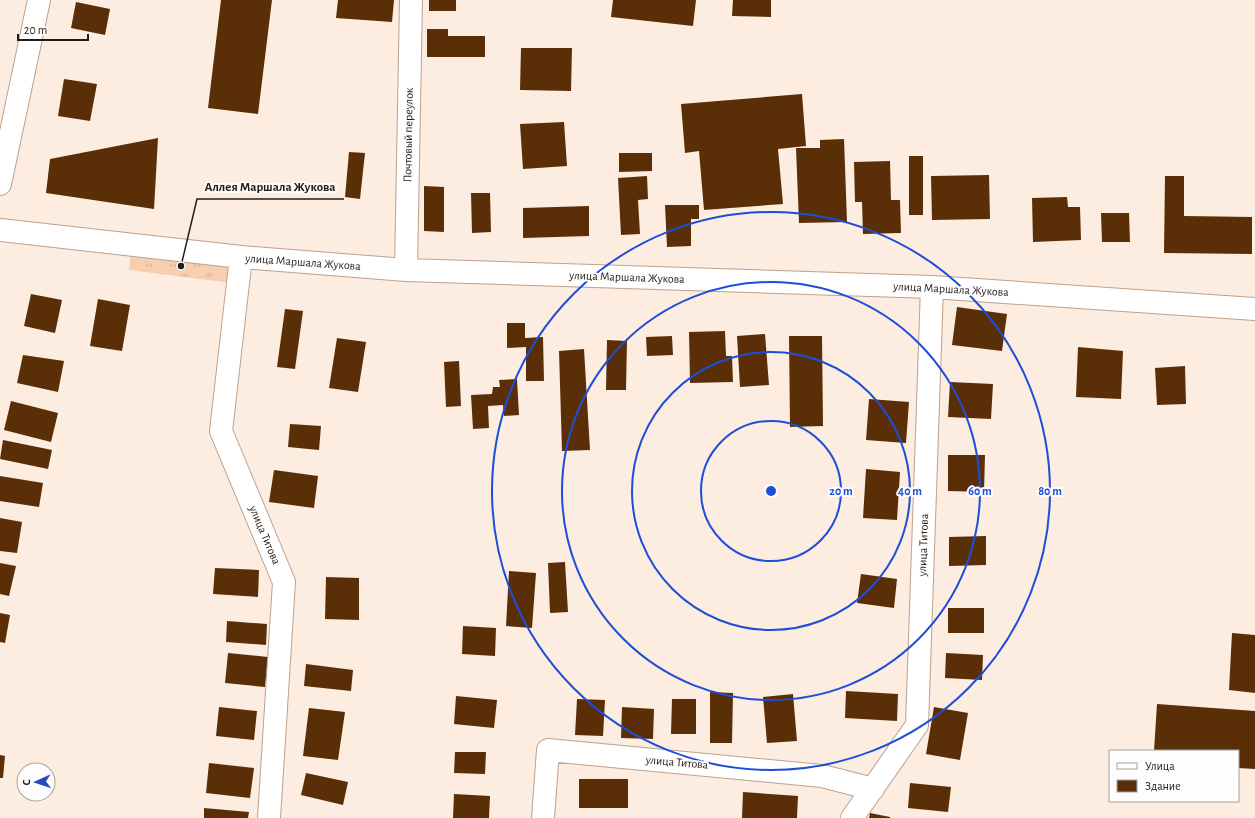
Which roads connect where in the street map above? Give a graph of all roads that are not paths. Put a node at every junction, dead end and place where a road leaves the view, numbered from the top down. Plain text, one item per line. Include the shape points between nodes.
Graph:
1 (39, 0) edge
2 (411, 0) edge
3 (0, 184) edge
4 (0, 230) edge
5 (241, 257) junction
6 (406, 270) junction
7 (932, 288) junction
8 (1255, 309) edge
9 (873, 789) junction
10 (269, 818) edge
11 (544, 818) edge
12 (852, 818) edge

1 - 3 street
2 - 6 street, Почтовый переулок
4 - 5 street, улица Маршала Жукова
5 - 6 street, улица Маршала Жукова
5 - 10 street, улица Титова via 221,430 284,582
6 - 7 street, улица Маршала Жукова
7 - 8 street, улица Маршала Жукова
7 - 9 street, улица Титова via 917,725
9 - 11 street, улица Титова via 822,776 548,750
9 - 12 street, улица Титова

